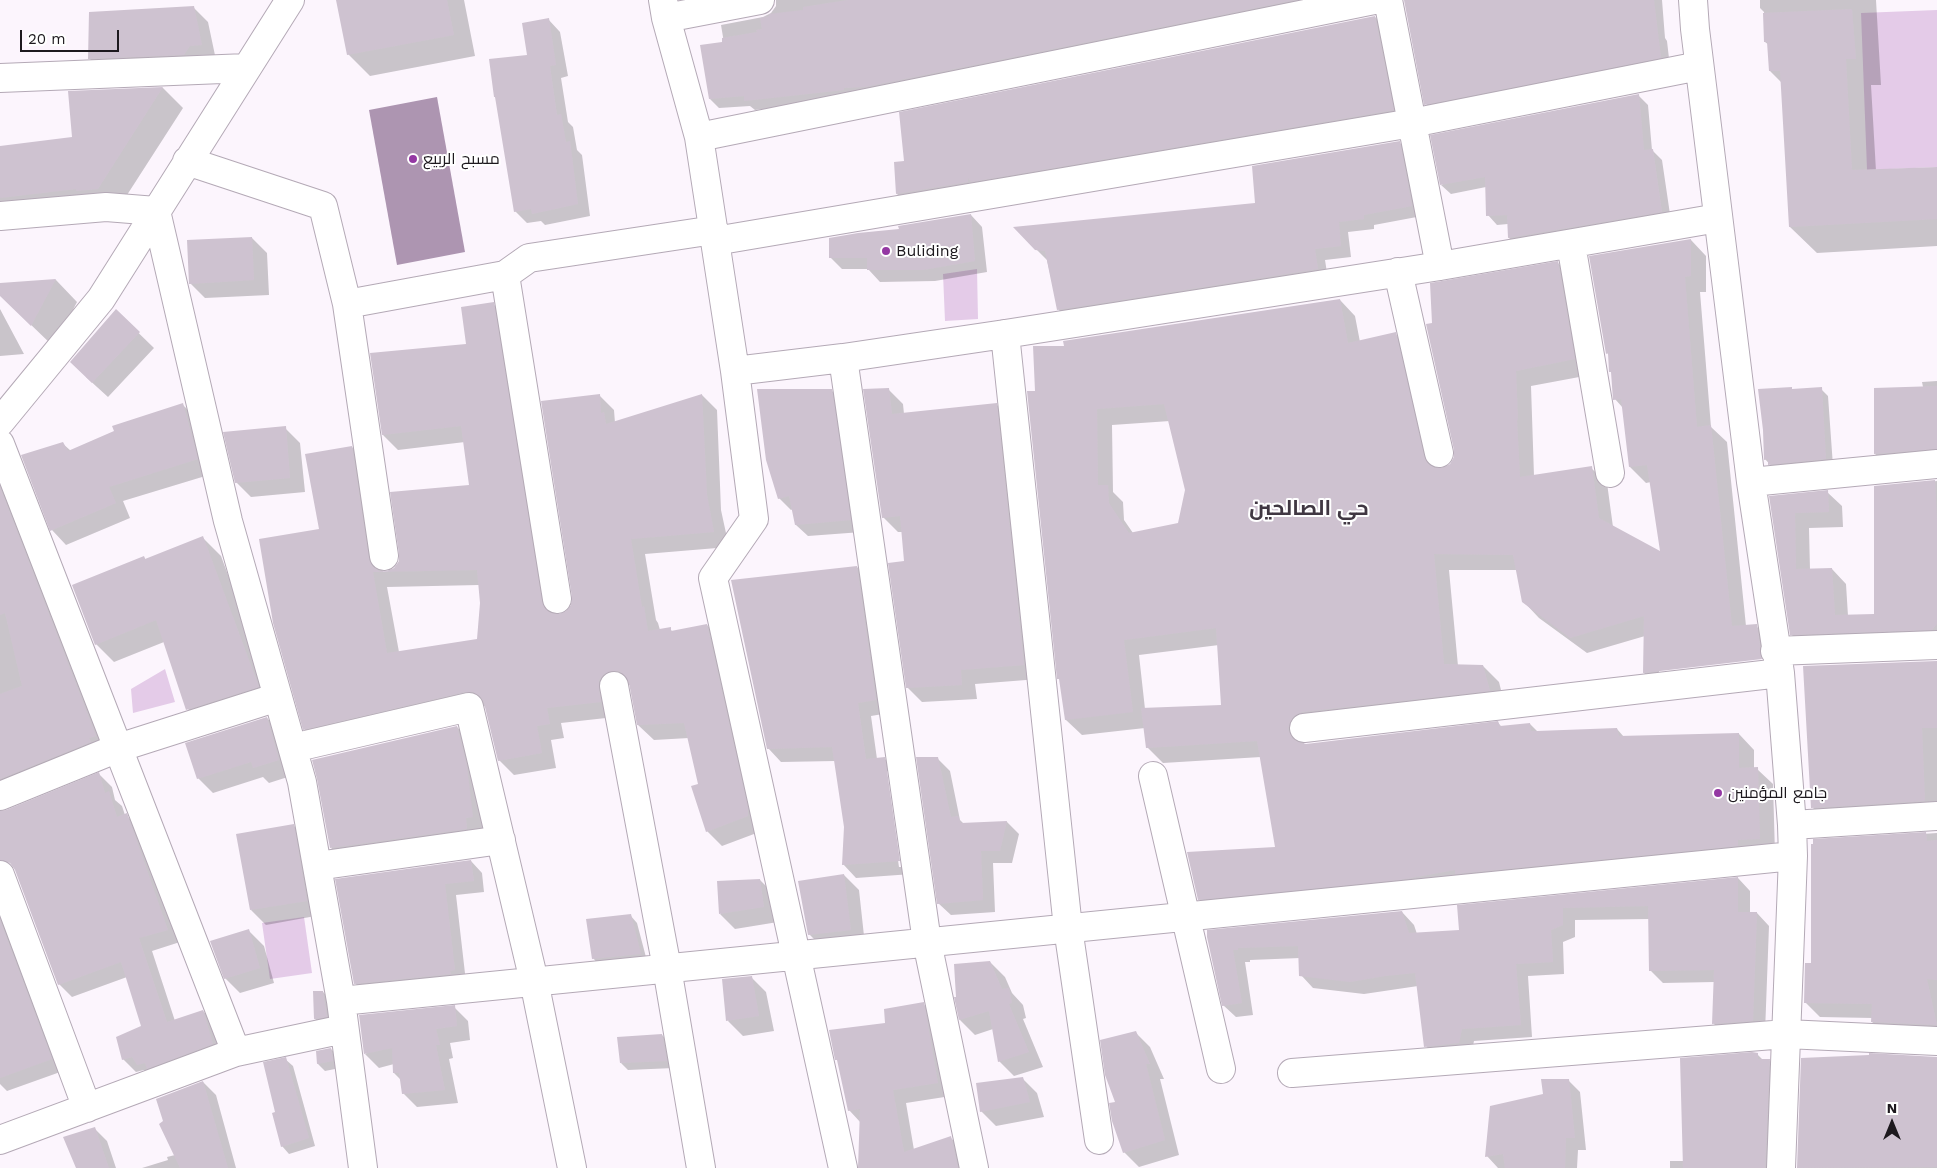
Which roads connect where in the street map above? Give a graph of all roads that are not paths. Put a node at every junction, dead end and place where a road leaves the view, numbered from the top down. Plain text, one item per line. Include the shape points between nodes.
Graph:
1 (290, 0) edge
2 (760, 0) edge
3 (1374, 0) edge
4 (1388, 0) edge
5 (1693, 0) edge
6 (665, 9) edge
7 (1699, 66) junction
8 (247, 68) junction
9 (0, 78) edge
10 (1412, 123) junction
11 (698, 137) junction
12 (187, 161) junction
13 (156, 211) junction
14 (0, 216) edge
15 (1718, 218) junction
16 (714, 236) junction
17 (1571, 244) junction
18 (1440, 266) junction
19 (1398, 272) junction
20 (505, 275) junction
21 (347, 304) junction
22 (1005, 334) junction
23 (843, 358) junction
24 (735, 371) junction
25 (0, 422) edge
26 (0, 444) edge
27 (1439, 453) dead end
28 (1937, 464) edge
29 (1610, 474) dead end
30 (1751, 482) junction
31 (384, 556) dead end
32 (557, 599) dead end
33 (1937, 645) edge
34 (1778, 662) junction
35 (614, 686) dead end
36 (278, 697) junction
37 (1304, 728) dead end
38 (118, 748) junction
39 (293, 748) junction
40 (1153, 776) dead end
41 (0, 796) edge
42 (1937, 816) edge
43 (1792, 825) junction
44 (501, 840) junction
45 (1793, 856) junction
46 (317, 866) junction
47 (0, 875) edge
48 (1186, 916) junction
49 (1068, 928) junction
50 (927, 942) junction
51 (796, 955) junction
52 (667, 968) junction
53 (534, 981) junction
54 (341, 1001) junction
55 (344, 1029) junction
56 (1786, 1034) junction
57 (1937, 1041) edge
58 (236, 1052) junction
59 (1221, 1069) dead end
60 (1292, 1073) dead end
61 (87, 1108) junction
62 (0, 1140) edge
63 (1099, 1140) dead end
64 (363, 1168) edge
65 (572, 1168) edge
66 (701, 1168) edge
67 (843, 1168) edge
68 (974, 1168) edge
69 (1781, 1168) edge

1 - 8 street
2 - 6 street
3 - 11 street
4 - 10 street
5 - 7 street
6 - 11 street
7 - 10 street
7 - 15 street
8 - 9 street
8 - 12 street
10 - 16 street
10 - 18 street
11 - 16 street
12 - 13 street
12 - 21 street via 323,206
13 - 14 street via 106,208
13 - 25 street via 101,299
13 - 36 street via 228,521
15 - 17 street
15 - 30 street
16 - 20 street via 529,258
16 - 24 street
17 - 18 street
17 - 29 street
18 - 19 street
19 - 22 street
19 - 27 street
20 - 21 street
20 - 32 street
21 - 31 street
22 - 23 street
22 - 49 street
23 - 24 street
23 - 50 street
24 - 51 street via 754,519 713,578
26 - 38 street
28 - 30 street
30 - 34 street
33 - 34 street
34 - 37 street
34 - 43 street
35 - 52 street
36 - 38 street
36 - 39 street
38 - 41 street
38 - 58 street
39 - 44 street via 469,707
39 - 46 street
40 - 48 street
42 - 43 street
43 - 45 street
44 - 46 street
44 - 53 street
45 - 48 street
45 - 56 street
46 - 54 street
47 - 61 street
48 - 49 street
48 - 59 street
49 - 50 street
49 - 63 street
50 - 51 street
50 - 68 street
51 - 52 street
51 - 67 street
52 - 53 street
52 - 66 street
53 - 54 street
53 - 65 street
54 - 55 street
55 - 58 street
55 - 64 street
56 - 57 street
56 - 60 street
56 - 69 street
58 - 61 street
61 - 62 street

